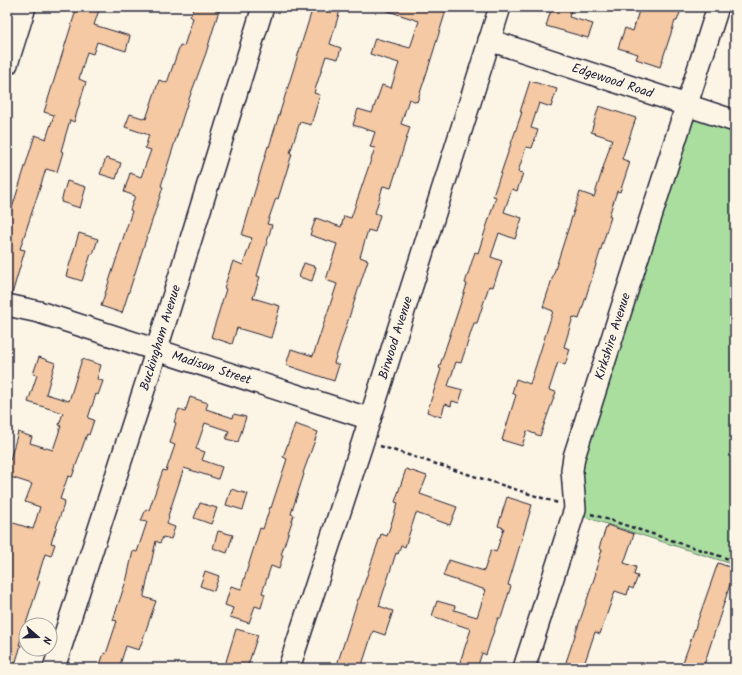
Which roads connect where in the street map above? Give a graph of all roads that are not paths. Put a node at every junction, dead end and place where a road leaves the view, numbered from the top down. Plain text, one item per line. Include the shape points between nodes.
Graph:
1 (25, 7) edge
2 (263, 7) edge
3 (500, 7) edge
4 (718, 7) edge
5 (489, 40) junction
6 (7, 64) edge
7 (688, 105) junction
8 (735, 120) edge
9 (7, 305) edge
10 (156, 350) junction
11 (370, 419) junction
12 (54, 668) edge
13 (289, 668) edge
14 (524, 668) edge

1 - 6 street
2 - 10 street, Buckingham Avenue
3 - 5 street, Birwood Avenue
4 - 7 street, Kirkshire Avenue
5 - 7 street, Edgewood Road
5 - 11 street, Birwood Avenue
7 - 8 street, Edgewood Road
7 - 14 street, Kirkshire Avenue via 574,456 572,470 575,509
9 - 10 street, Madison Street via 39,312
10 - 11 street, Madison Street
10 - 12 street, Buckingham Avenue
11 - 13 street, Birwood Avenue

